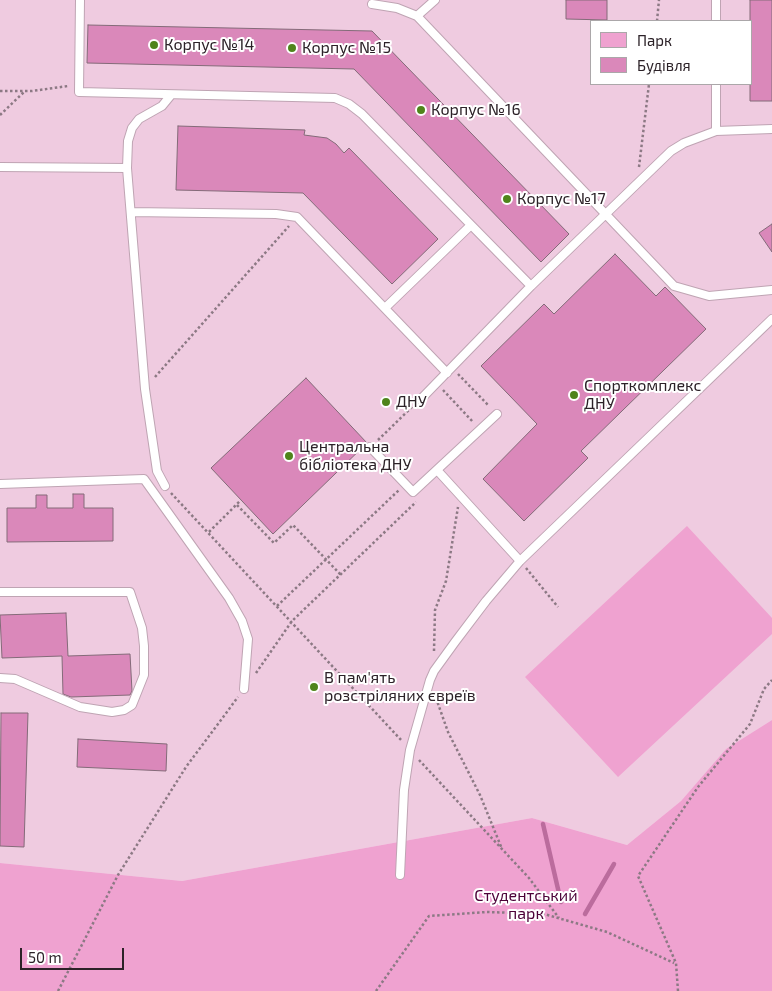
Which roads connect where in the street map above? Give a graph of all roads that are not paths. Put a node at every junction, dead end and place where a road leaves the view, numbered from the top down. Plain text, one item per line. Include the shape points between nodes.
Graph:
1 (80, 0) edge
2 (435, 0) edge
3 (716, 0) edge
4 (372, 4) dead end
5 (417, 16) junction
6 (716, 20) edge
7 (716, 85) edge
8 (171, 95) junction
9 (772, 129) edge
10 (716, 131) junction
11 (0, 167) edge
12 (127, 168) junction
13 (131, 212) junction
14 (606, 213) junction
15 (470, 226) junction
16 (531, 286) junction
17 (772, 290) edge
18 (385, 308) junction
19 (772, 319) edge
20 (449, 371) junction
21 (420, 400) road end
22 (497, 414) road end
23 (370, 447) dead end
24 (437, 470) junction
25 (0, 484) edge
26 (165, 486) road end
27 (520, 561) junction
28 (0, 592) edge
29 (0, 678) edge
30 (244, 689) road end
31 (400, 875) dead end

1 - 8 lane via 79,92
2 - 5 lane
3 - 6 lane
4 - 5 lane via 398,8
5 - 14 lane
7 - 10 lane
8 - 12 lane via 162,106 139,119 132,128
8 - 15 lane via 318,97 335,98 349,104
9 - 10 lane
10 - 14 lane via 671,151
11 - 12 lane
12 - 13 lane
13 - 18 lane via 297,217
13 - 26 lane via 145,389 157,471
14 - 16 lane
14 - 17 lane via 674,286 710,296
15 - 16 lane
15 - 18 lane
16 - 20 lane
18 - 20 lane
19 - 27 lane
20 - 21 lane
22 - 24 lane
23 - 24 lane via 413,492
24 - 27 lane
25 - 30 lane via 144,479 242,620 248,639
27 - 31 lane via 486,601 430,680 410,750 404,790
28 - 29 lane via 130,592 142,628 144,675 132,705 112,712 63,702 15,679

